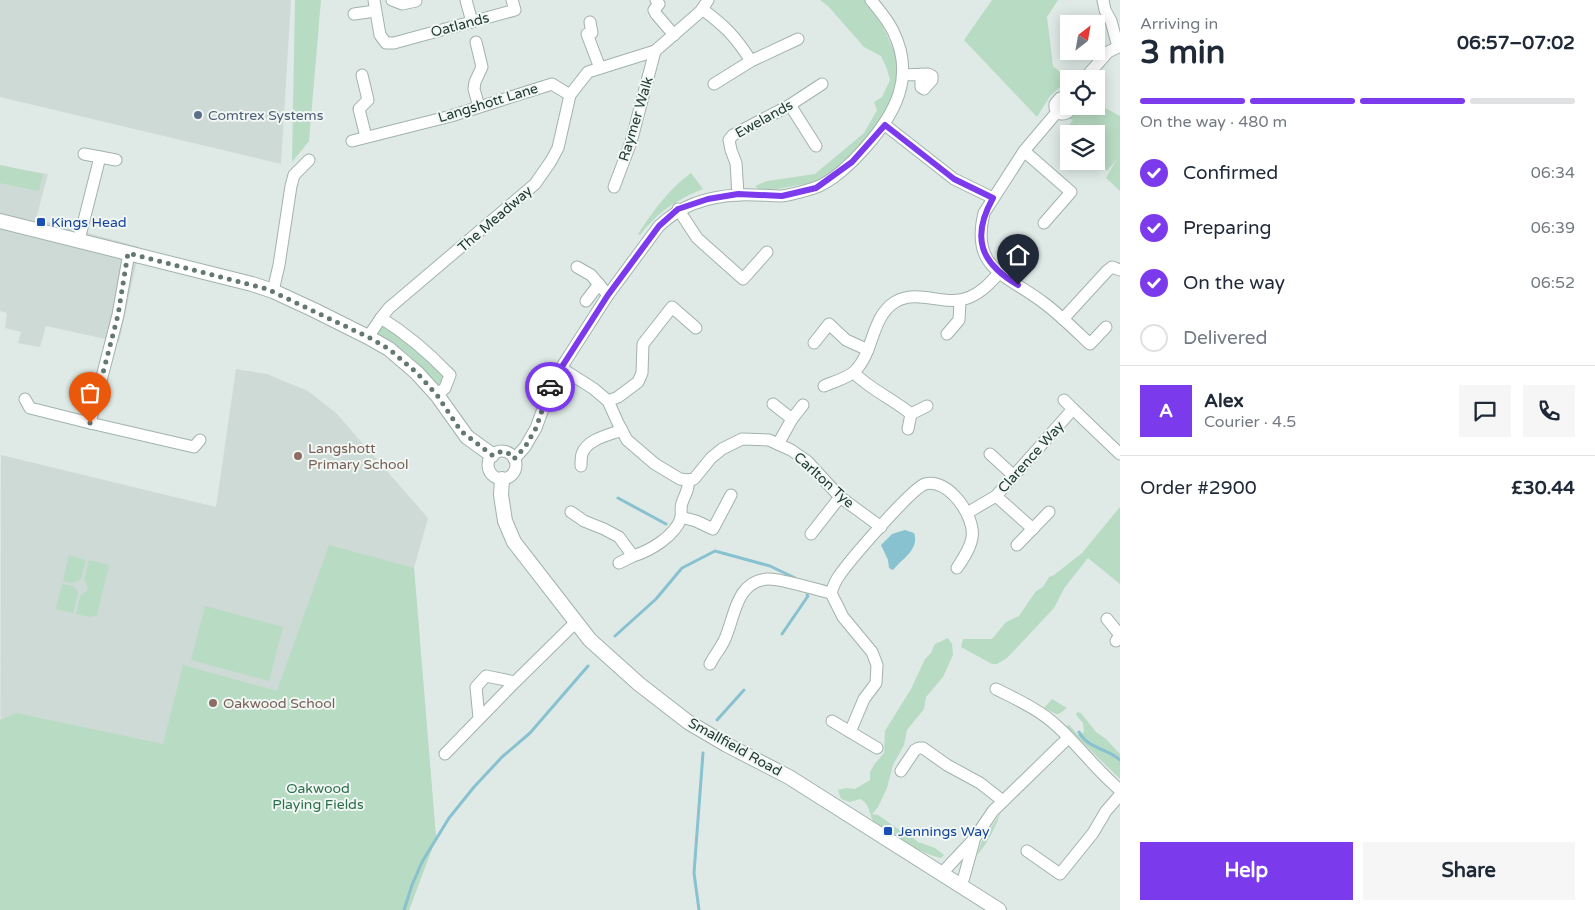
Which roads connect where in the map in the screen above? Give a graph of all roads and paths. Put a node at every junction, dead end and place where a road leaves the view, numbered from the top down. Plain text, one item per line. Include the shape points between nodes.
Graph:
1 (391, 0) edge
2 (466, 0) edge
3 (512, 0) edge
4 (656, 0) edge
5 (871, 0) edge
6 (1103, 0) edge
7 (416, 1) dead end
8 (705, 4) edge
9 (374, 5) edge
10 (354, 14) dead end
11 (472, 22) junction
12 (590, 22) dead end
13 (674, 35) junction
14 (798, 39) dead end
15 (476, 42) dead end
16 (1119, 47) edge
17 (655, 51) junction
18 (751, 61) junction
19 (600, 68) junction
20 (1092, 70) edge
21 (921, 74) dead end
22 (362, 75) dead end
23 (903, 75) junction
24 (714, 84) dead end
25 (822, 84) dead end
26 (570, 95) junction
27 (1060, 99) edge
28 (790, 105) junction
29 (479, 107) junction
30 (885, 125) junction
31 (366, 137) junction
32 (352, 141) dead end
33 (816, 146) dead end
34 (1024, 151) junction
35 (84, 154) dead end
36 (100, 157) junction
37 (116, 160) dead end
38 (309, 160) dead end
39 (614, 187) dead end
40 (738, 194) junction
41 (993, 198) junction
42 (678, 209) junction
43 (0, 221) edge
44 (1044, 223) dead end
45 (79, 240) junction
46 (767, 252) dead end
47 (128, 253) junction
48 (577, 267) dead end
49 (1120, 270) edge
50 (999, 273) junction
51 (599, 284) junction
52 (273, 291) junction
53 (608, 295) junction
54 (960, 300) junction
55 (586, 302) dead end
56 (381, 318) junction
57 (1064, 319) junction
58 (1106, 326) dead end
59 (696, 328) dead end
60 (948, 334) dead end
61 (368, 337) junction
62 (814, 343) dead end
63 (868, 350) junction
64 (561, 368) junction
65 (854, 373) junction
66 (824, 386) dead end
67 (437, 395) junction
68 (1064, 400) dead end
69 (608, 401) junction
70 (28, 404) dead end
71 (773, 404) dead end
72 (803, 405) dead end
73 (927, 406) dead end
74 (1073, 409) junction
75 (912, 414) junction
76 (792, 419) junction
77 (90, 423) junction
78 (908, 429) dead end
79 (622, 430) junction
80 (1116, 442) edge
81 (197, 444) dead end
82 (778, 444) junction
83 (990, 454) dead end
84 (1120, 454) edge
85 (492, 455) junction
86 (514, 459) junction
87 (581, 466) dead end
88 (1013, 475) junction
89 (502, 479) junction
90 (688, 480) junction
91 (731, 495) dead end
92 (996, 496) junction
93 (840, 497) junction
94 (570, 512) dead end
95 (1049, 512) dead end
96 (967, 513) junction
97 (681, 517) junction
98 (881, 527) junction
99 (1033, 529) junction
100 (811, 534) dead end
101 (1017, 545) dead end
102 (633, 556) junction
103 (619, 564) dead end
104 (957, 568) dead end
105 (831, 593) junction
106 (1107, 619) dead end
107 (576, 622) junction
108 (1118, 638) edge
109 (710, 639) dead end
110 (720, 646) junction
111 (710, 664) dead end
112 (514, 682) junction
113 (996, 689) dead end
114 (479, 718) junction
115 (832, 721) dead end
116 (850, 732) junction
117 (1068, 738) junction
118 (877, 748) dead end
119 (445, 754) dead end
120 (902, 771) dead end
121 (1120, 790) edge
122 (1120, 795) edge
123 (1003, 801) junction
124 (974, 840) junction
125 (1027, 851) dead end
126 (942, 873) junction
127 (960, 885) junction
128 (998, 910) edge

1 - 7 street via 402,4
1 - 9 street
2 - 11 street
3 - 11 street, Oatlands via 515,10
4 - 13 street via 659,4 654,10 656,14
5 - 23 street via 897,40
6 - 16 street
8 - 13 street
8 - 18 street
9 - 10 street
9 - 11 street, Oatlands via 386,43
12 - 19 street via 592,33 587,34
13 - 17 street
14 - 18 street
15 - 29 street via 482,67 474,89
16 - 20 street via 1108,52
17 - 19 street
17 - 39 street, Raymer Walk via 631,142
18 - 24 street
19 - 26 street via 588,72
21 - 23 street
22 - 31 street via 368,100 360,109
23 - 30 street via 893,112
25 - 28 street, Ewelands
26 - 29 street, Langshott Lane via 552,84
26 - 56 street, The Meadway via 558,148 535,184
27 - 34 street via 1055,104 1057,112
28 - 33 street
28 - 40 street, Ewelands via 729,140 736,163
29 - 31 street, Langshott Lane
30 - 40 street via 852,162 816,188 782,196
30 - 41 street via 954,179
31 - 32 street, Langshott Lane
34 - 41 street
34 - 44 street via 1071,192
35 - 36 street
36 - 37 street
36 - 45 street
38 - 52 street via 294,176 291,186 280,265
40 - 42 street
41 - 50 street via 984,213 983,248 987,259
42 - 46 street via 696,238 743,279
42 - 53 street via 659,226
43 - 45 street
45 - 47 street
47 - 52 street
47 - 77 street via 118,315
48 - 51 street
49 - 57 street via 1112,267 1107,271
50 - 54 street via 979,292
50 - 57 street
51 - 53 street
51 - 55 street
52 - 61 street
53 - 64 street
54 - 60 street via 958,320
54 - 63 street via 903,298 885,309
56 - 61 street, The Meadway
56 - 67 street via 404,332 450,376 445,388
57 - 58 street via 1090,344
59 - 69 street via 672,308 643,344 642,373 638,382
61 - 67 street via 397,355
62 - 63 street via 829,324 846,340
63 - 65 street
64 - 69 street
64 - 86 street via 536,428
65 - 66 street
65 - 75 street via 866,385
67 - 85 street via 461,431
68 - 74 street
69 - 79 street
70 - 77 street
71 - 76 street
72 - 76 street
73 - 75 street
74 - 80 street, Clarence Way
74 - 88 street, Clarence Way
75 - 78 street
76 - 82 street
77 - 81 street
79 - 87 street via 587,446
79 - 90 street via 628,440 655,464 680,479
80 - 84 street, Clarence Way
82 - 90 street, Carlton Tye via 742,438 722,449 694,479
82 - 93 street, Carlton Tye via 807,461
83 - 88 street
85 - 86 street via 507,452
85 - 89 street via 488,468 493,476
86 - 89 street via 514,472
88 - 92 street, Clarence Way
89 - 107 street, Smallfield Road via 505,521 514,542
90 - 97 street via 680,506
91 - 97 street via 713,529
92 - 96 street, Clarence Way
92 - 99 street
93 - 98 street, Carlton Tye
93 - 100 street
94 - 102 street via 582,525 604,529 619,537
95 - 99 street
96 - 98 street via 960,501 943,488 934,483 926,484 918,487
96 - 104 street via 972,537
97 - 102 street via 664,539
98 - 105 street via 838,577
99 - 101 street
102 - 103 street
105 - 110 street via 768,579 753,583 743,592 734,608
105 - 116 street via 843,617 872,652 877,665 876,683 864,699
106 - 108 street
107 - 112 street
107 - 126 street, Smallfield Road via 590,640 639,684 688,722 789,777
109 - 110 street
110 - 111 street
112 - 114 street
112 - 114 street via 486,676 476,687
113 - 117 street via 1042,714
114 - 119 street
115 - 116 street
116 - 118 street
117 - 121 street
117 - 123 street
120 - 123 street via 915,750 923,748
122 - 125 street via 1063,878
123 - 124 street
124 - 126 street
124 - 127 street
126 - 127 street, Smallfield Road
127 - 128 street, Smallfield Road

